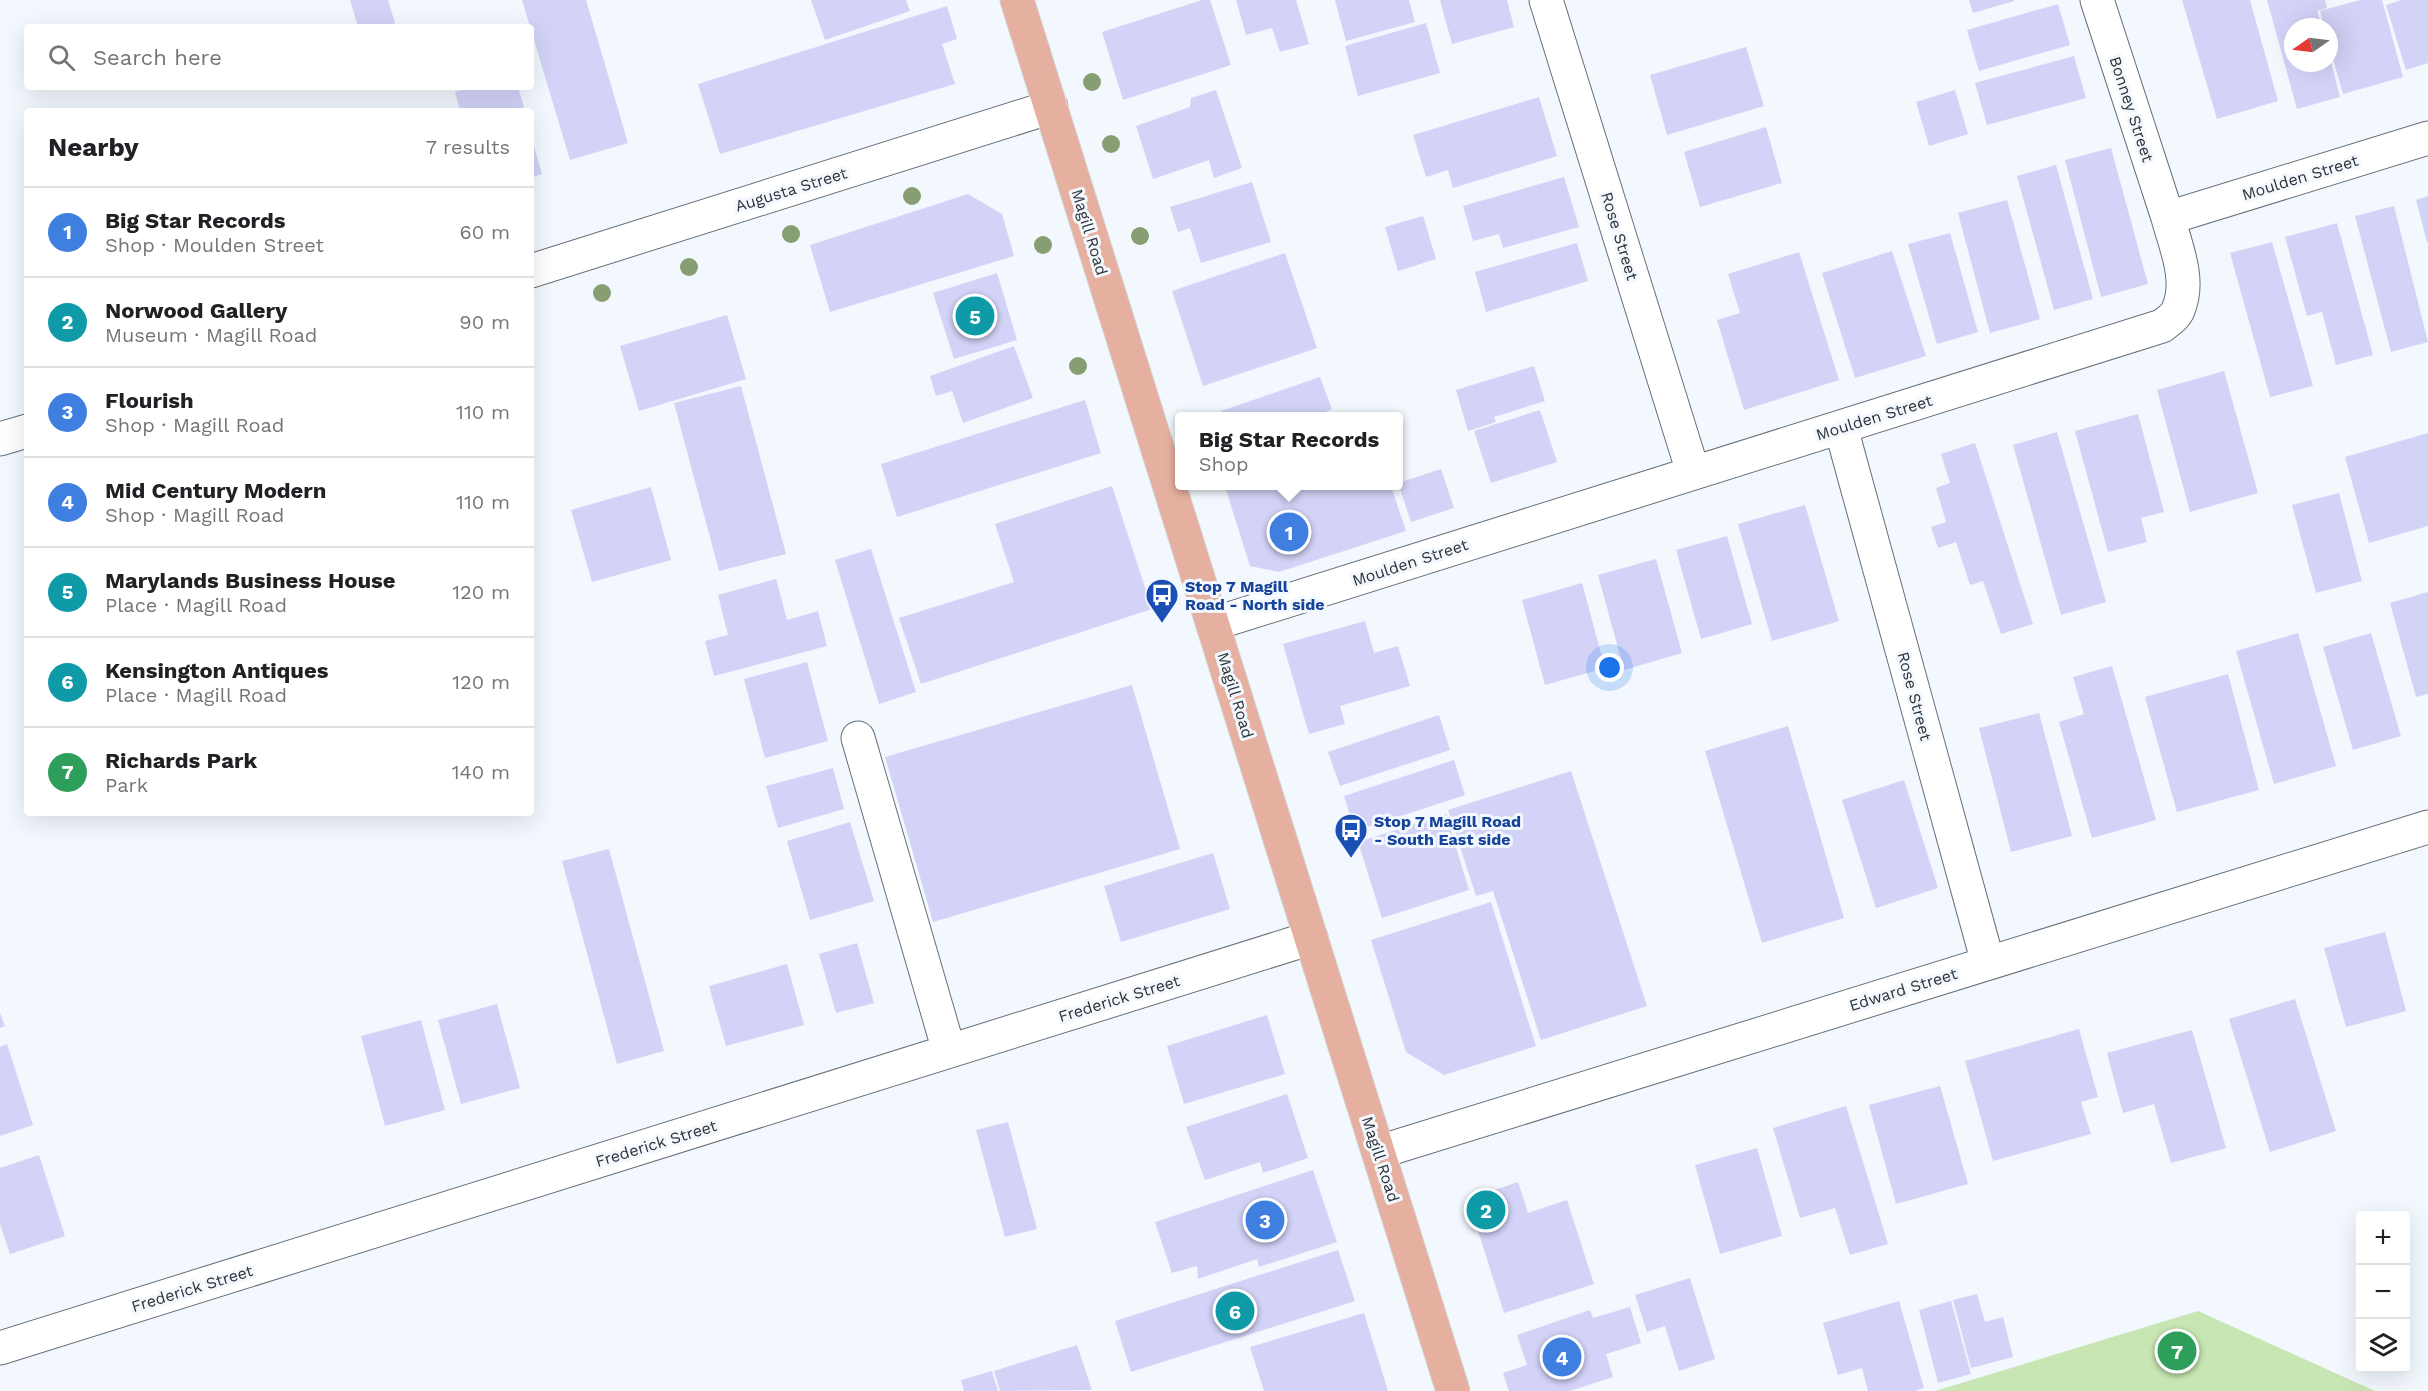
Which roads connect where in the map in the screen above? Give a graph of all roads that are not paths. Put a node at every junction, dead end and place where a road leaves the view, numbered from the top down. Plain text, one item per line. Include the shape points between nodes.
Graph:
1 (1017, 0) edge
2 (1546, 0) edge
3 (2097, 0) edge
4 (1051, 107) junction
5 (2428, 138) edge
6 (2168, 218) junction
7 (534, 270) edge
8 (1841, 428) junction
9 (24, 432) edge
10 (0, 440) edge
11 (1693, 472) junction
12 (1213, 624) junction
13 (858, 738) dead end
14 (2428, 827) edge
15 (1311, 938) junction
16 (1988, 963) junction
17 (949, 1051) junction
18 (1379, 1152) junction
19 (0, 1348) edge
20 (1454, 1391) edge

1 - 4 main road, Magill Road
2 - 11 street, Rose Street
3 - 6 street, Bonney Street
4 - 7 street, Augusta Street
4 - 12 main road, Magill Road
5 - 6 street, Moulden Street
6 - 8 street, Moulden Street via 2183,292 2178,312 2162,326
8 - 11 street, Moulden Street
8 - 16 street, Rose Street
9 - 10 street
11 - 12 street, Moulden Street
12 - 15 main road, Magill Road
13 - 17 street
14 - 16 street, Edward Street
15 - 17 street, Frederick Street
15 - 18 main road, Magill Road
16 - 18 street, Edward Street
17 - 19 street, Frederick Street
18 - 20 main road, Magill Road

